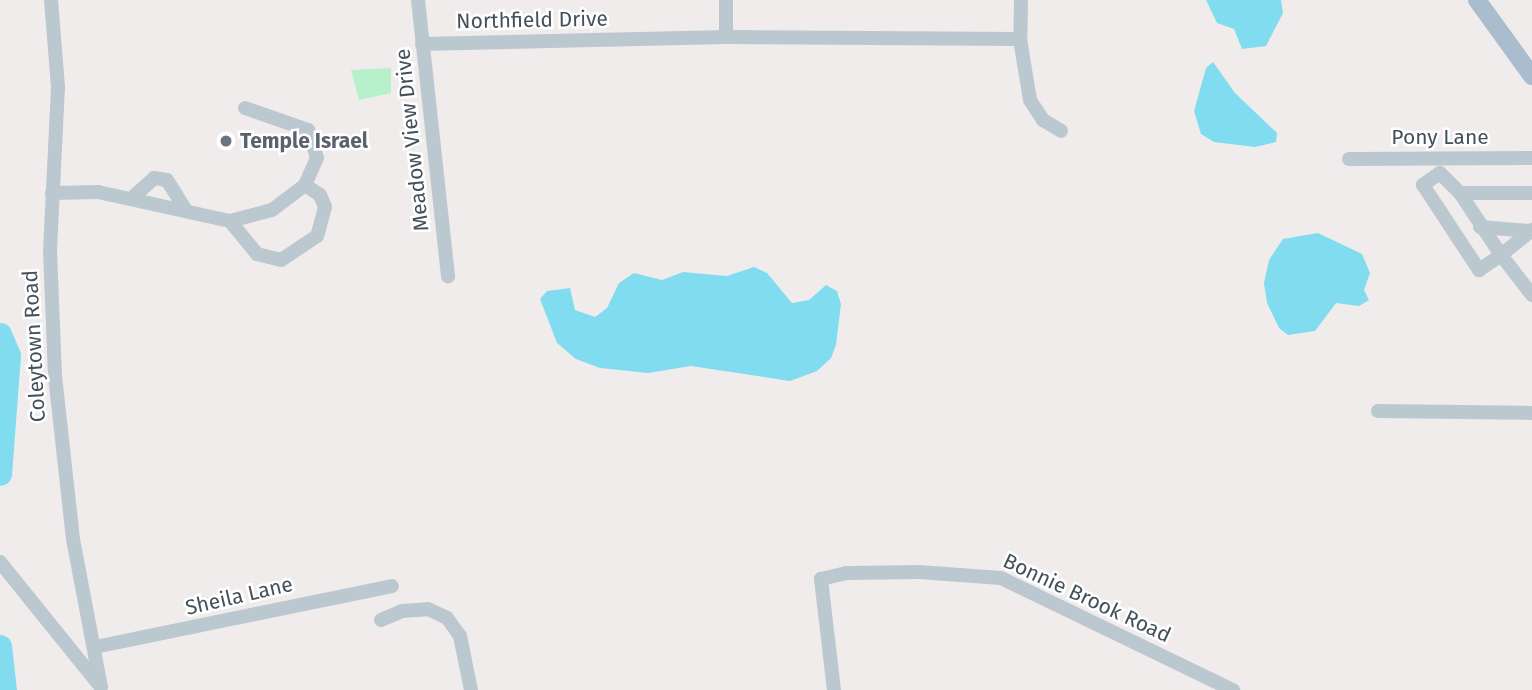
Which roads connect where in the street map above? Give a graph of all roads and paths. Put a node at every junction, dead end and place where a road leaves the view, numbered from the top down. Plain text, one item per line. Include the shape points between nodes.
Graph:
1 (51, 0) edge
2 (418, 0) edge
3 (726, 0) edge
4 (1021, 0) edge
5 (1477, 0) edge
6 (726, 37) junction
7 (1020, 39) junction
8 (422, 44) junction
9 (1532, 76) edge
10 (245, 108) dead end
11 (1061, 131) dead end
12 (1532, 158) edge
13 (1349, 159) dead end
14 (305, 185) junction
15 (52, 193) junction
16 (1460, 193) junction
17 (1532, 193) edge
18 (132, 198) junction
19 (186, 211) junction
20 (230, 221) junction
21 (1480, 227) junction
22 (1531, 230) edge
23 (1501, 254) junction
24 (448, 276) dead end
25 (1532, 295) edge
26 (1383, 411) dead end
27 (1532, 413) edge
28 (1, 563) edge
29 (392, 586) dead end
30 (381, 620) dead end
31 (95, 647) junction
32 (1204, 684) edge
33 (102, 689) edge
34 (471, 690) edge
35 (834, 690) edge
36 (1233, 690) edge

1 - 15 street, Coleytown Road via 58,87
2 - 8 street, Meadow View Drive
3 - 6 street
4 - 7 street
5 - 9 main road
6 - 7 street, Northfield Drive
6 - 8 street, Northfield Drive
7 - 11 street via 1030,100 1043,120
8 - 24 street, Meadow View Drive
10 - 14 street via 308,130 317,158
12 - 13 street, Pony Lane
14 - 20 street via 272,210
14 - 20 street via 320,195 324,218 317,236 292,257 264,259
15 - 18 street
15 - 31 street, Coleytown Road via 50,272 59,424 73,540
16 - 17 street
16 - 21 street
16 - 23 street via 1440,173 1423,184 1479,270
18 - 19 street
18 - 19 street via 153,178 167,180
19 - 20 street
21 - 22 street
21 - 23 street
22 - 23 street
23 - 25 street
26 - 27 street
28 - 33 street
29 - 31 street, Sheila Lane
30 - 34 street via 402,611 428,609 447,618 460,636
31 - 33 street, Coleytown Road
32 - 35 street, Bonnie Brook Road via 1001,578 970,573 847,573 825,576 819,584
32 - 36 street, Bonnie Brook Road

